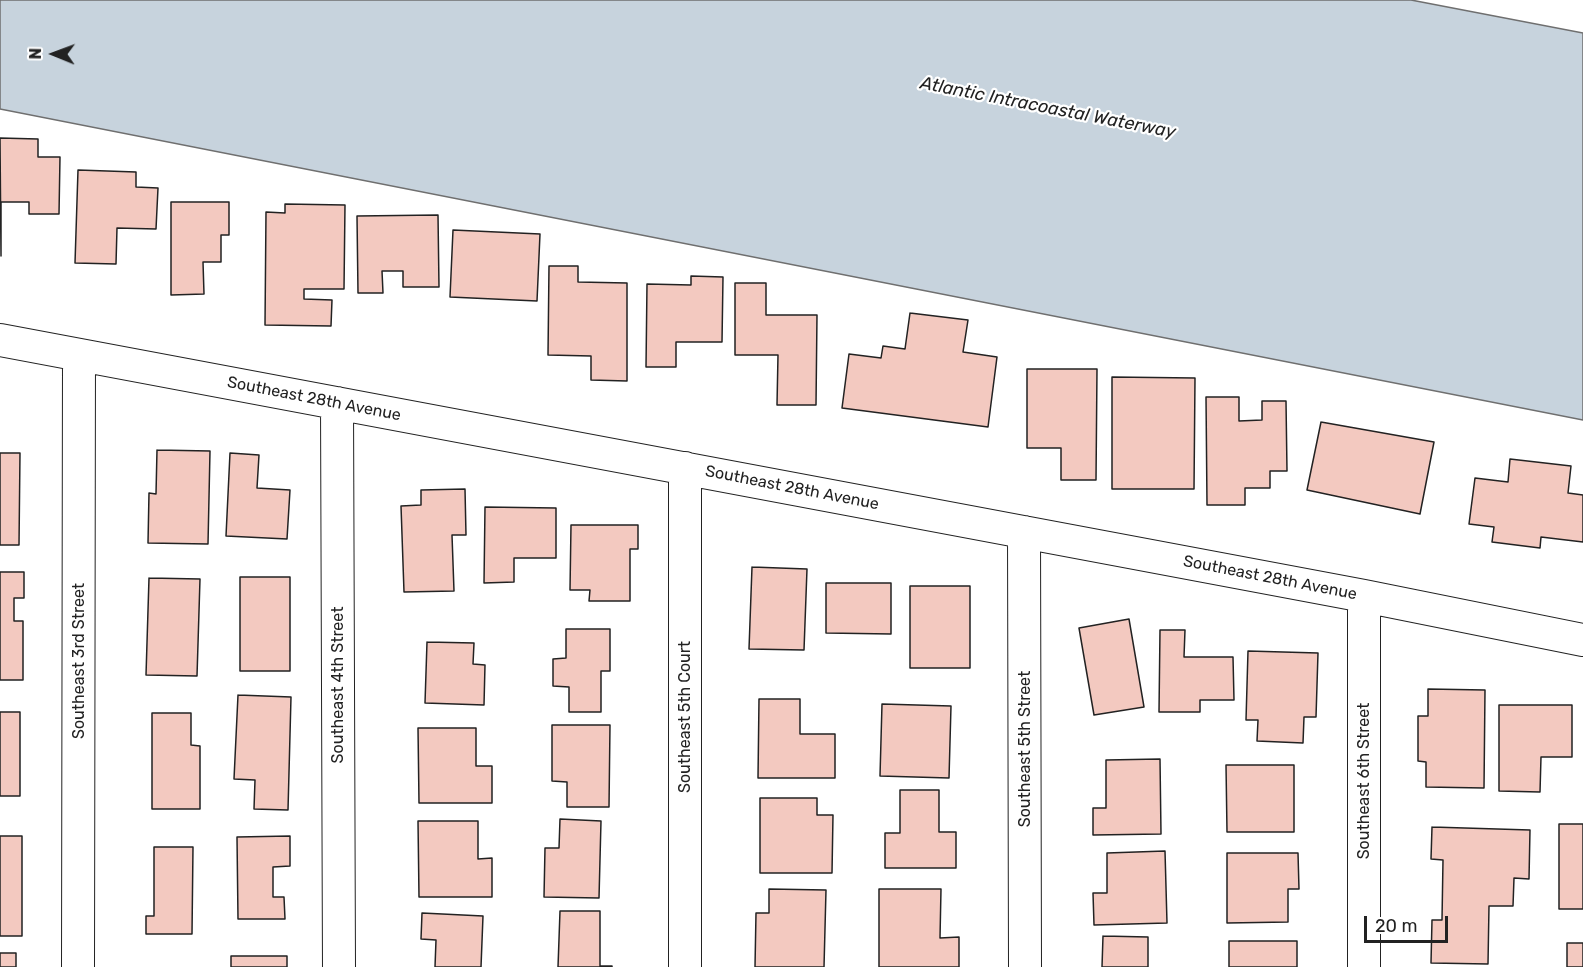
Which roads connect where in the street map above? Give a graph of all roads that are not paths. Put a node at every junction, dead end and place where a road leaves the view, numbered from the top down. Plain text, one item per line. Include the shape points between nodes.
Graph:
1 (0, 340) edge
2 (79, 355) junction
3 (337, 403) junction
4 (685, 468) junction
5 (1024, 532) junction
6 (1364, 596) junction
7 (1583, 640) edge
8 (78, 967) edge
9 (339, 967) edge
10 (685, 967) edge
11 (1025, 967) edge
12 (1364, 967) edge

1 - 2 street, Southeast 28th Avenue
2 - 3 street, Southeast 28th Avenue
2 - 8 street, Southeast 3rd Street
3 - 4 street, Southeast 28th Avenue
3 - 9 street, Southeast 4th Street
4 - 5 street, Southeast 28th Avenue
4 - 10 street, Southeast 5th Court
5 - 6 street, Southeast 28th Avenue
5 - 11 street, Southeast 5th Street
6 - 7 street, Southeast 28th Avenue
6 - 12 street, Southeast 6th Street

